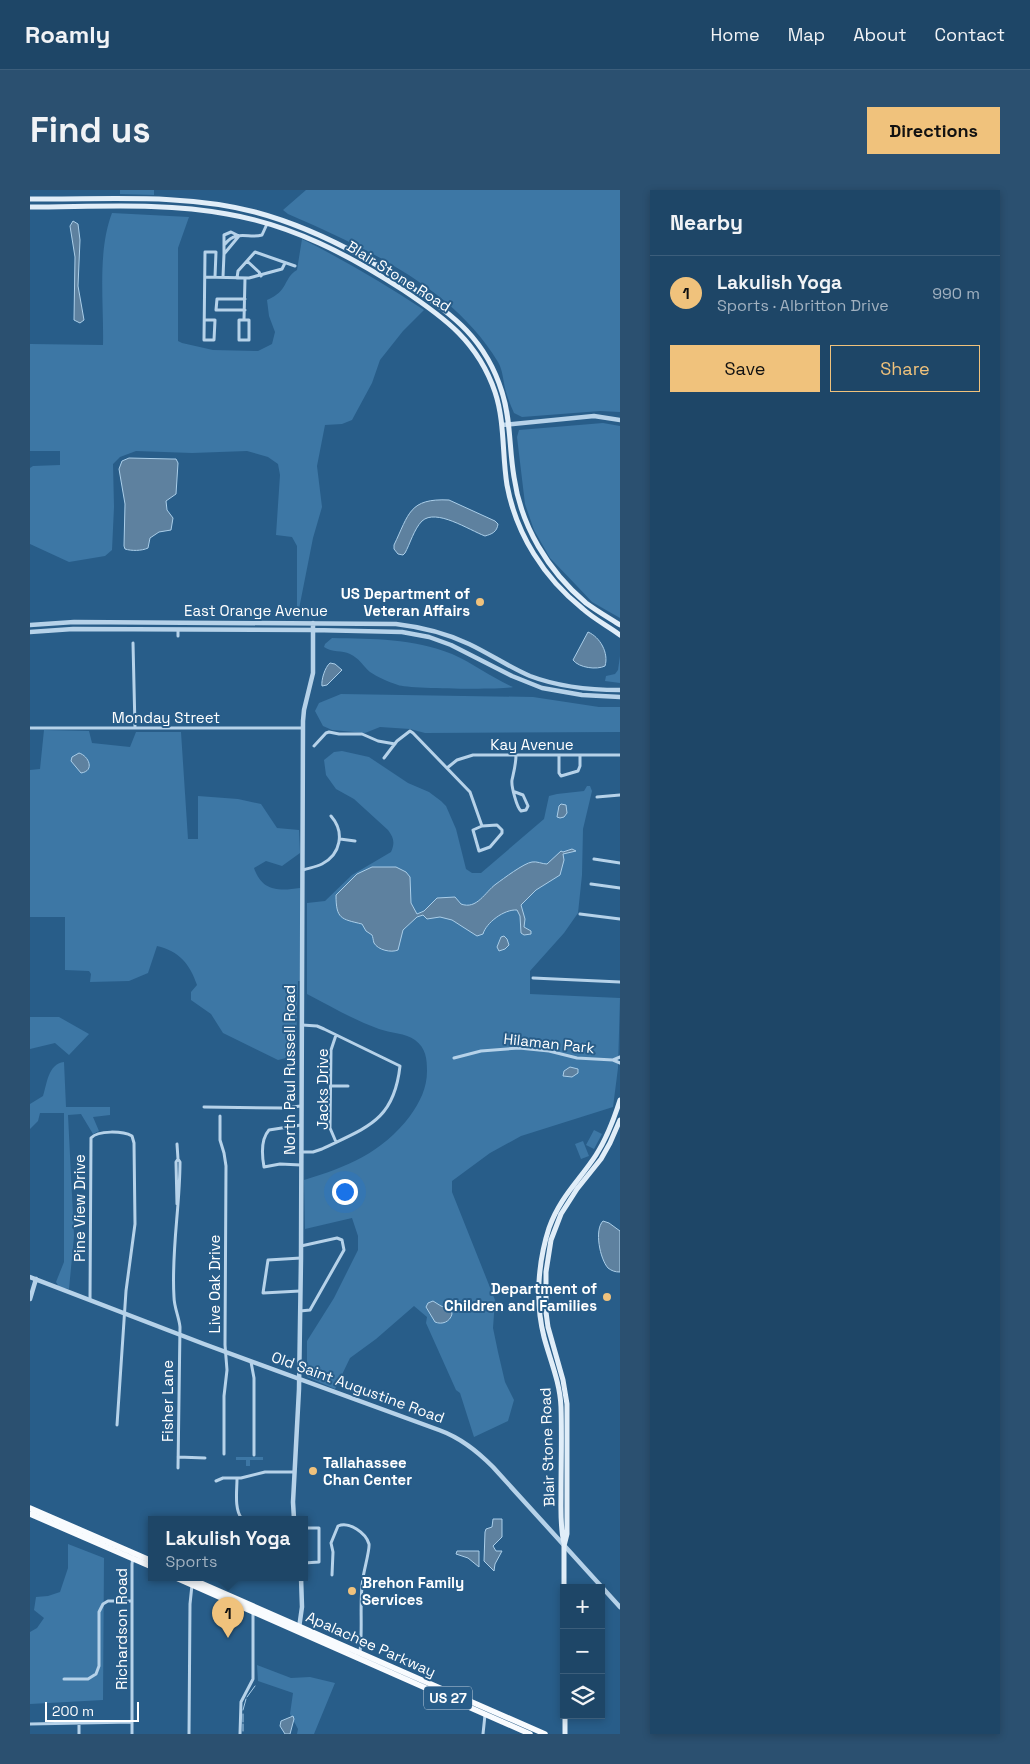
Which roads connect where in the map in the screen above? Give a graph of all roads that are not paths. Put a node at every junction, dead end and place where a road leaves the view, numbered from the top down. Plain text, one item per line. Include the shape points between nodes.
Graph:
1 (30, 199) edge
2 (30, 206) edge
3 (267, 223) junction
4 (239, 236) junction
5 (225, 244) junction
6 (229, 247) junction
7 (224, 254) junction
8 (247, 261) junction
9 (285, 263) junction
10 (295, 266) dead end
11 (260, 276) junction
12 (205, 277) junction
13 (215, 277) junction
14 (223, 277) junction
15 (237, 278) junction
16 (245, 278) junction
17 (422, 294) junction
18 (245, 299) junction
19 (418, 300) junction
20 (244, 310) junction
21 (204, 320) junction
22 (244, 320) junction
23 (620, 420) edge
24 (510, 424) junction
25 (502, 425) junction
26 (561, 578) junction
27 (556, 584) junction
28 (178, 622) junction
29 (313, 623) junction
30 (30, 625) edge
31 (620, 625) edge
32 (178, 630) junction
33 (313, 630) junction
34 (30, 632) edge
35 (620, 635) edge
36 (178, 636) dead end
37 (133, 643) dead end
38 (467, 643) junction
39 (464, 650) junction
40 (620, 690) edge
41 (620, 697) edge
42 (30, 728) edge
43 (135, 728) junction
44 (303, 728) junction
45 (396, 744) junction
46 (314, 746) dead end
47 (516, 755) junction
48 (559, 755) junction
49 (580, 755) junction
50 (620, 755) edge
51 (384, 758) dead end
52 (447, 768) junction
53 (515, 792) junction
54 (620, 795) edge
55 (597, 797) dead end
56 (331, 816) dead end
57 (482, 826) junction
58 (340, 839) junction
59 (355, 841) dead end
60 (594, 860) dead end
61 (620, 863) edge
62 (303, 870) junction
63 (591, 884) dead end
64 (620, 888) edge
65 (580, 914) dead end
66 (620, 919) edge
67 (533, 978) dead end
68 (620, 982) edge
69 (302, 1025) junction
70 (336, 1035) junction
71 (620, 1057) edge
72 (454, 1058) dead end
73 (613, 1060) junction
74 (620, 1063) edge
75 (331, 1086) junction
76 (348, 1086) dead end
77 (620, 1100) edge
78 (301, 1106) junction
79 (204, 1108) dead end
80 (220, 1116) dead end
81 (620, 1120) edge
82 (301, 1125) junction
83 (336, 1142) junction
84 (177, 1144) dead end
85 (301, 1152) junction
86 (598, 1158) junction
87 (301, 1165) junction
88 (301, 1246) junction
89 (301, 1258) junction
90 (30, 1277) edge
91 (36, 1279) junction
92 (300, 1291) junction
93 (30, 1299) edge
94 (90, 1300) junction
95 (300, 1311) junction
96 (125, 1313) junction
97 (179, 1334) junction
98 (225, 1352) junction
99 (251, 1361) junction
100 (299, 1379) junction
101 (118, 1424) dead end
102 (224, 1454) dead end
103 (254, 1455) dead end
104 (178, 1457) junction
105 (206, 1458) dead end
106 (178, 1468) dead end
107 (295, 1472) junction
108 (238, 1478) junction
109 (216, 1481) dead end
110 (30, 1508) edge
111 (30, 1514) edge
112 (240, 1516) edge
113 (294, 1516) edge
114 (308, 1528) edge
115 (564, 1546) junction
116 (134, 1556) junction
117 (148, 1560) edge
118 (308, 1563) edge
119 (148, 1565) edge
120 (332, 1574) dead end
121 (183, 1581) edge
122 (301, 1581) edge
123 (200, 1582) joint
124 (564, 1584) edge
125 (192, 1585) junction
126 (132, 1601) junction
127 (237, 1602) junction
128 (620, 1607) edge
129 (253, 1612) junction
130 (299, 1629) junction
131 (359, 1655) junction
132 (418, 1678) junction
133 (64, 1679) dead end
134 (411, 1682) junction
135 (454, 1697) junction
136 (485, 1714) junction
137 (564, 1719) edge
138 (132, 1722) junction
139 (79, 1723) junction
140 (30, 1724) edge
141 (79, 1734) edge
142 (132, 1734) edge
143 (189, 1734) edge
144 (240, 1734) edge
145 (483, 1734) edge
146 (530, 1734) edge
147 (544, 1734) edge
148 (564, 1734) edge

1 - 17 main road, Blair Stone Road via 192,201 254,212 321,235 364,257
2 - 3 main road, Blair Stone Road via 194,209
3 - 4 street via 262,236
3 - 19 main road, Blair Stone Road via 352,258
4 - 5 street
4 - 5 street via 226,233
4 - 6 street
5 - 6 street
5 - 7 street
6 - 7 street
7 - 14 street
8 - 9 street via 257,252
8 - 11 street
8 - 15 street via 238,271
9 - 10 street
9 - 11 street via 282,269
11 - 16 street
12 - 13 street
12 - 13 street via 206,252 216,252
12 - 21 street
13 - 14 street
14 - 15 street
15 - 16 street
16 - 18 street
17 - 19 main road
17 - 24 main road, Blair Stone Road via 462,324 482,349 501,388
18 - 20 street
18 - 20 street via 216,299 216,310
19 - 25 main road, Blair Stone Road via 456,329 475,352 494,390
20 - 22 street
21 - 21 street via 204,340 214,340 214,320
22 - 22 street via 249,320 249,340 238,340 239,320
23 - 24 street via 594,416
24 - 25 street
24 - 26 main road, Blair Stone Road via 514,477 520,504 538,546
25 - 27 main road, Blair Stone Road via 507,485 514,512 532,551
26 - 27 main road
26 - 31 main road, Blair Stone Road via 588,604
27 - 35 main road, Blair Stone Road via 583,610
28 - 29 street, East Orange Avenue
28 - 30 street, East Orange Avenue
28 - 32 street
29 - 33 street, North Paul Russell Road
29 - 38 street, East Orange Avenue via 407,625
32 - 33 street, East Orange Avenue
32 - 34 street, East Orange Avenue via 58,629
32 - 36 street
33 - 39 street, East Orange Avenue via 402,632 429,637
33 - 44 street, North Paul Russell Road via 313,673
37 - 43 street
38 - 39 street
38 - 40 street, East Orange Avenue via 540,680 573,687
39 - 41 street, East Orange Avenue via 542,688 582,696
42 - 43 street, Monday Street
43 - 44 street, Monday Street
44 - 62 street, North Paul Russell Road
45 - 46 street via 362,734 329,732
45 - 51 street
45 - 52 street via 410,731
47 - 48 street, Kay Avenue
47 - 52 street, Kay Avenue via 467,756
47 - 53 street via 512,781
48 - 49 street, Kay Avenue
48 - 49 street via 561,776 578,771
49 - 50 street, Kay Avenue
52 - 57 street via 470,792
53 - 53 street via 518,808 526,810 528,806 523,795
54 - 55 street
56 - 58 street via 338,826
57 - 57 street via 473,830 478,851 490,847 502,833 497,825
58 - 59 street
58 - 62 street via 336,851 326,861
60 - 61 street
62 - 69 street, North Paul Russell Road
63 - 64 street
65 - 66 street
67 - 68 street
69 - 70 street via 317,1026
69 - 78 street, North Paul Russell Road
70 - 75 street, Jacks Drive via 331,1050
70 - 83 street via 400,1066 395,1093 384,1112 370,1124
71 - 73 street, Hilaman Park
72 - 73 street, Hilaman Park via 513,1048
73 - 74 street, Hilaman Park
75 - 76 street
75 - 83 street, Jacks Drive via 330,1128
77 - 86 main road, Blair Stone Road
78 - 79 street
78 - 82 street, North Paul Russell Road
80 - 98 street, Live Oak Drive via 220,1140 226,1166
81 - 86 main road, Blair Stone Road via 610,1144
82 - 85 street, North Paul Russell Road
82 - 87 street via 269,1130 264,1139 263,1154 264,1167
83 - 85 street via 318,1151
84 - 97 street, Fisher Lane via 180,1193 174,1251 174,1299 180,1320
85 - 87 street, North Paul Russell Road
86 - 115 main road, Blair Stone Road via 570,1188 544,1261 543,1313 566,1404 564,1490 567,1534
87 - 88 street, North Paul Russell Road
88 - 89 street, North Paul Russell Road
88 - 95 street via 337,1238 342,1240 344,1250 310,1310
89 - 92 street, North Paul Russell Road
89 - 92 street via 268,1260 263,1293
90 - 91 street, Old Saint Augustine Road
91 - 93 street
91 - 94 street, Old Saint Augustine Road
92 - 95 street, North Paul Russell Road
94 - 96 street, Old Saint Augustine Road
94 - 96 street, Pine View Drive via 91,1141 96,1134 128,1134 134,1143 135,1216
95 - 100 street, North Paul Russell Road
96 - 97 street, Old Saint Augustine Road
96 - 101 street
97 - 98 street, Old Saint Augustine Road
97 - 104 street, Fisher Lane
98 - 99 street, Old Saint Augustine Road
98 - 102 street, Live Oak Drive
99 - 100 street, Old Saint Augustine Road
99 - 103 street
100 - 107 street, North Paul Russell Road
100 - 115 street, Old Saint Augustine Road via 465,1442 494,1468
104 - 105 street
104 - 106 street, Fisher Lane
107 - 108 street via 265,1472
107 - 113 street, North Paul Russell Road
108 - 109 street
108 - 112 street
110 - 116 main road
111 - 116 main road
114 - 118 street via 320,1528 319,1562
115 - 124 main road, Blair Stone Road
115 - 128 street, Old Saint Augustine Road
116 - 117 main road
116 - 119 main road
116 - 126 street, Richardson Road
120 - 131 street via 331,1543 338,1526 354,1527 368,1541 370,1548 364,1567
121 - 125 main road
122 - 130 street
123 - 125 main road
123 - 127 main road, Apalachee Parkway / US 27
125 - 127 main road
125 - 143 street
126 - 133 street via 108,1601 100,1608 99,1666 96,1674 88,1679
126 - 138 street, Richardson Road
127 - 129 main road, Apalachee Parkway / US 27
127 - 130 main road, Apalachee Parkway / US 27
129 - 130 main road, Apalachee Parkway / US 27
129 - 144 street via 253,1679 241,1702
130 - 131 main road, Apalachee Parkway / US 27
131 - 132 main road, Apalachee Parkway / US 27
131 - 134 main road, Apalachee Parkway / US 27
132 - 134 main road
132 - 135 main road, Apalachee Parkway / US 27
134 - 135 main road, Apalachee Parkway / US 27
135 - 136 main road, Apalachee Parkway / US 27
135 - 147 main road, Apalachee Parkway / US 27
136 - 145 street
136 - 146 main road, Apalachee Parkway / US 27
137 - 148 main road
138 - 139 street
138 - 142 street, Richardson Road
139 - 140 street
139 - 141 street

